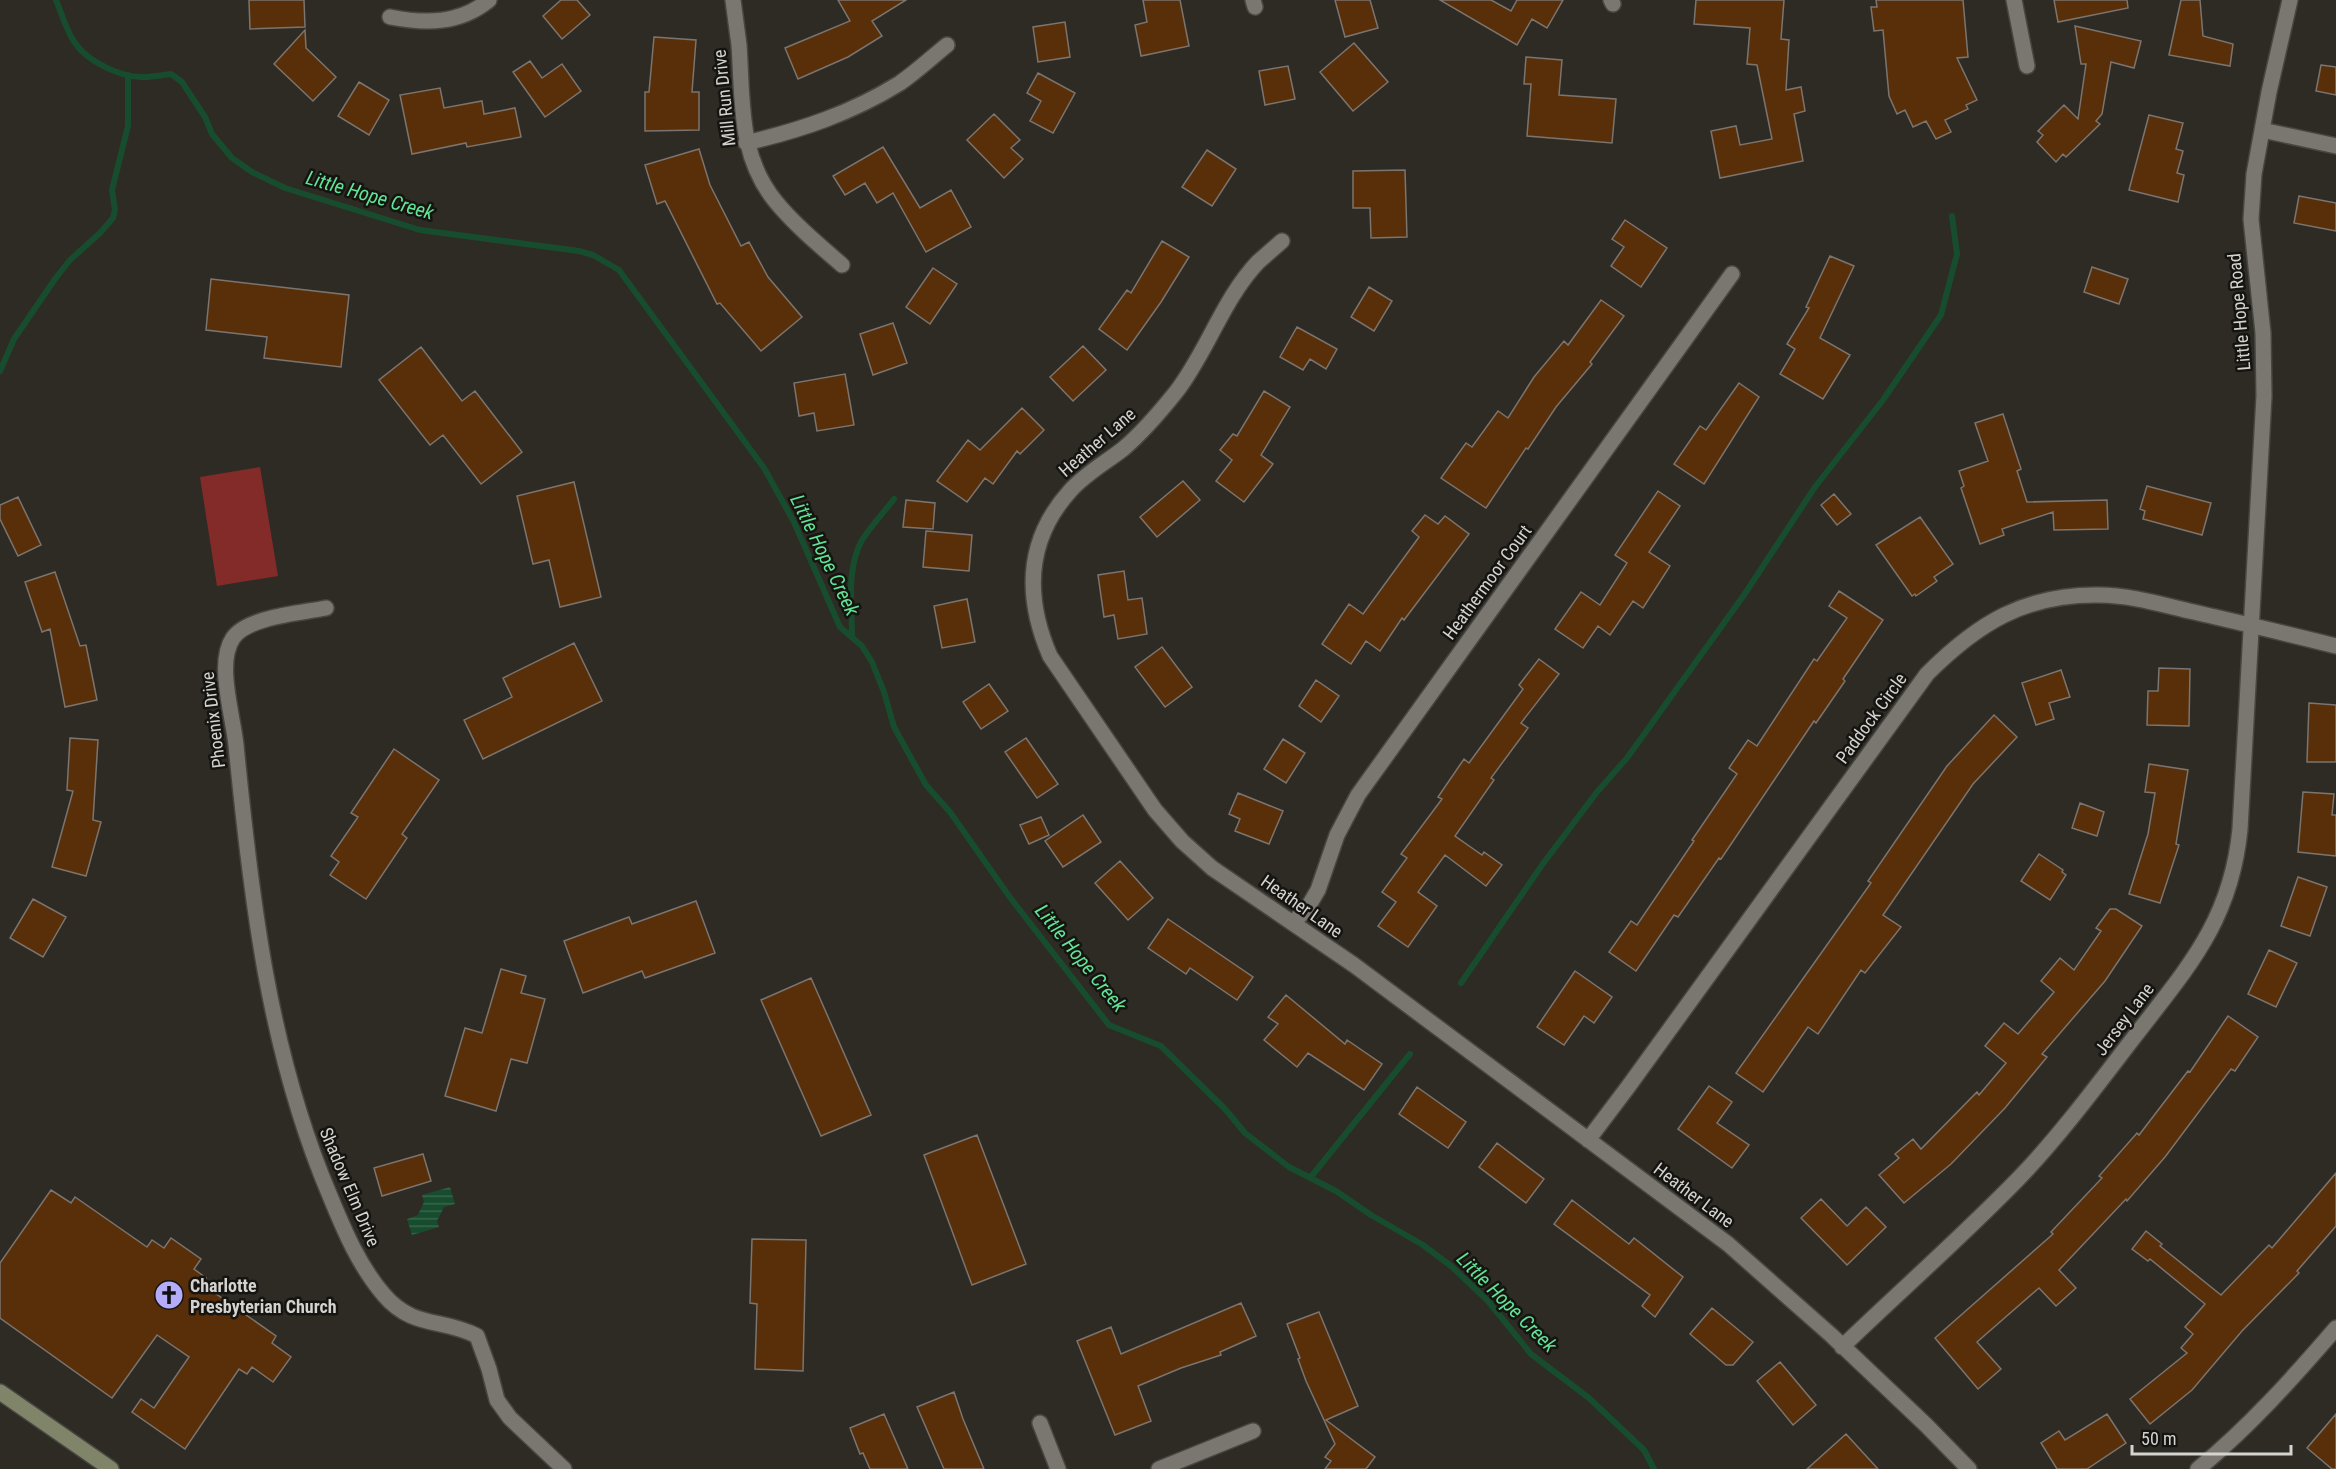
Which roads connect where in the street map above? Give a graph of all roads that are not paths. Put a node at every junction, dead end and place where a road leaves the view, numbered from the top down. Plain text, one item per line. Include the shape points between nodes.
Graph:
1 (489, 0) edge
2 (733, 0) edge
3 (2014, 0) edge
4 (2290, 0) edge
5 (390, 17) dead end
6 (946, 45) dead end
7 (2027, 66) dead end
8 (2262, 130) junction
9 (746, 143) junction
10 (2336, 146) edge
11 (1282, 241) dead end
12 (842, 265) dead end
13 (1732, 274) dead end
14 (326, 608) dead end
15 (2252, 625) junction
16 (2336, 646) edge
17 (248, 861) joint
18 (1293, 922) junction
19 (1588, 1140) junction
20 (2336, 1328) edge
21 (1842, 1347) junction
22 (0, 1392) edge
23 (1040, 1423) dead end
24 (1252, 1431) dead end
25 (111, 1469) edge
26 (564, 1469) edge
27 (1058, 1469) edge
28 (1159, 1469) edge
29 (1969, 1469) edge
30 (2198, 1469) edge

1 - 5 street via 469,14 440,21
2 - 9 street, Mill Run Drive
3 - 7 street
4 - 8 street, Little Hope Road
6 - 9 street via 902,81 864,104 794,131
8 - 10 street
8 - 15 street, Little Hope Road via 2253,174 2251,219 2263,333 2264,396
9 - 12 street, Mill Run Drive via 761,180 775,200
11 - 18 street, Heather Lane via 1257,263 1238,289 1175,393 1125,447 1078,482 1052,515 1040,541 1032,589 1039,631 1050,656 1155,810 1212,868
13 - 18 street, Heathermoor Court via 1358,795 1337,835 1318,890
14 - 17 street, Phoenix Drive via 244,627 227,650 225,664
15 - 16 street, Paddock Circle
15 - 19 street, Paddock Circle via 2135,599 2065,596 2003,615 1958,643 1927,674
15 - 21 street, Jersey Lane via 2238,849 2229,888 2214,926 2193,960 2092,1092 2028,1168
17 - 26 street, Shadow Elm Drive via 269,996 291,1088 316,1164 345,1233 371,1277 402,1313 477,1336 497,1400 510,1418
18 - 19 street, Heather Lane
19 - 21 street, Heather Lane via 1728,1244
20 - 30 street via 2297,1374
21 - 29 street, Heather Lane
22 - 25 street
23 - 27 street
24 - 28 street

